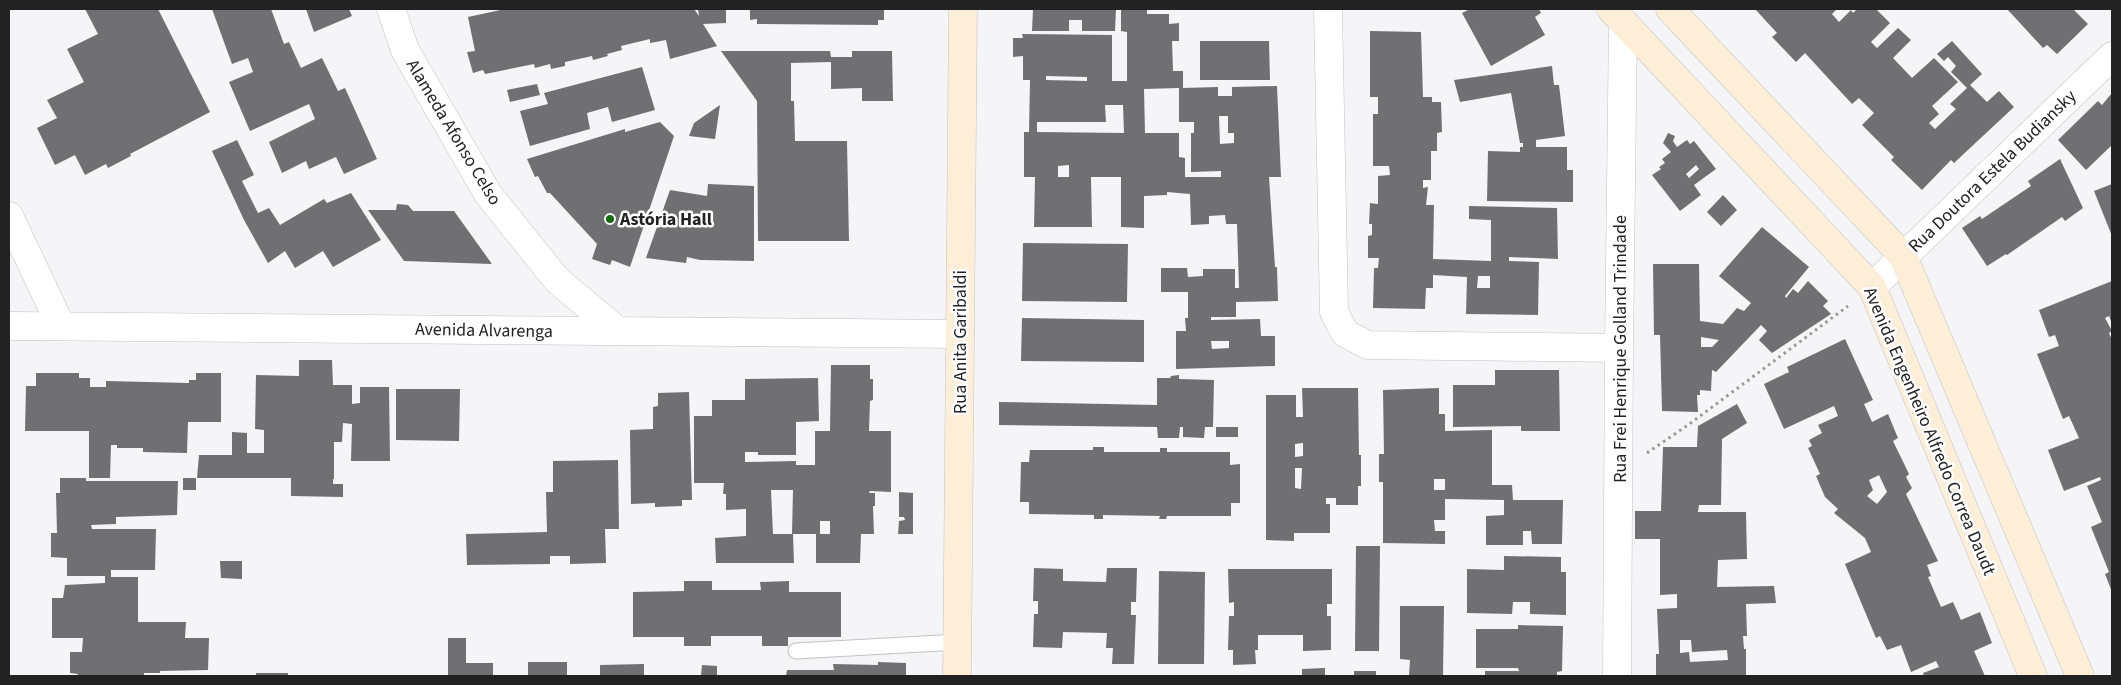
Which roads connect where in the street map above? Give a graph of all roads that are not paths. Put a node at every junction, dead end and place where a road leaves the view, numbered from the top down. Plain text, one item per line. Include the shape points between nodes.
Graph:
1 (391, 9) edge
2 (963, 9) edge
3 (1328, 9) edge
4 (1670, 9) edge
5 (1617, 15) edge
6 (2112, 56) edge
7 (9, 216) edge
8 (1904, 256) junction
9 (1872, 287) junction
10 (9, 326) edge
11 (61, 326) junction
12 (618, 331) junction
13 (960, 334) junction
14 (1618, 348) junction
15 (958, 642) junction
16 (796, 651) dead end
17 (958, 676) edge
18 (1617, 676) edge
19 (2033, 676) edge
20 (2080, 676) edge

1 - 12 street, Alameda Afonso Celso via 405,50 488,194 557,280
2 - 13 main road, Rua Anita Garibaldi
3 - 14 street via 1334,312 1345,333 1367,345
4 - 8 main road
5 - 9 main road, Avenida Engenheiro Alfredo Correa Daudt
5 - 14 street, Rua Frei Henrique Golland Trindade
6 - 8 street, Rua Doutora Estela Budiansky
7 - 11 street
8 - 9 street, Rua Doutora Estela Budiansky
8 - 20 main road
9 - 19 main road, Avenida Engenheiro Alfredo Correa Daudt
10 - 11 street, Avenida Alvarenga
11 - 12 street, Avenida Alvarenga
12 - 13 street, Avenida Alvarenga
13 - 15 main road, Rua Anita Garibaldi
14 - 18 street, Rua Frei Henrique Golland Trindade
15 - 16 lane
15 - 17 main road, Rua Anita Garibaldi

